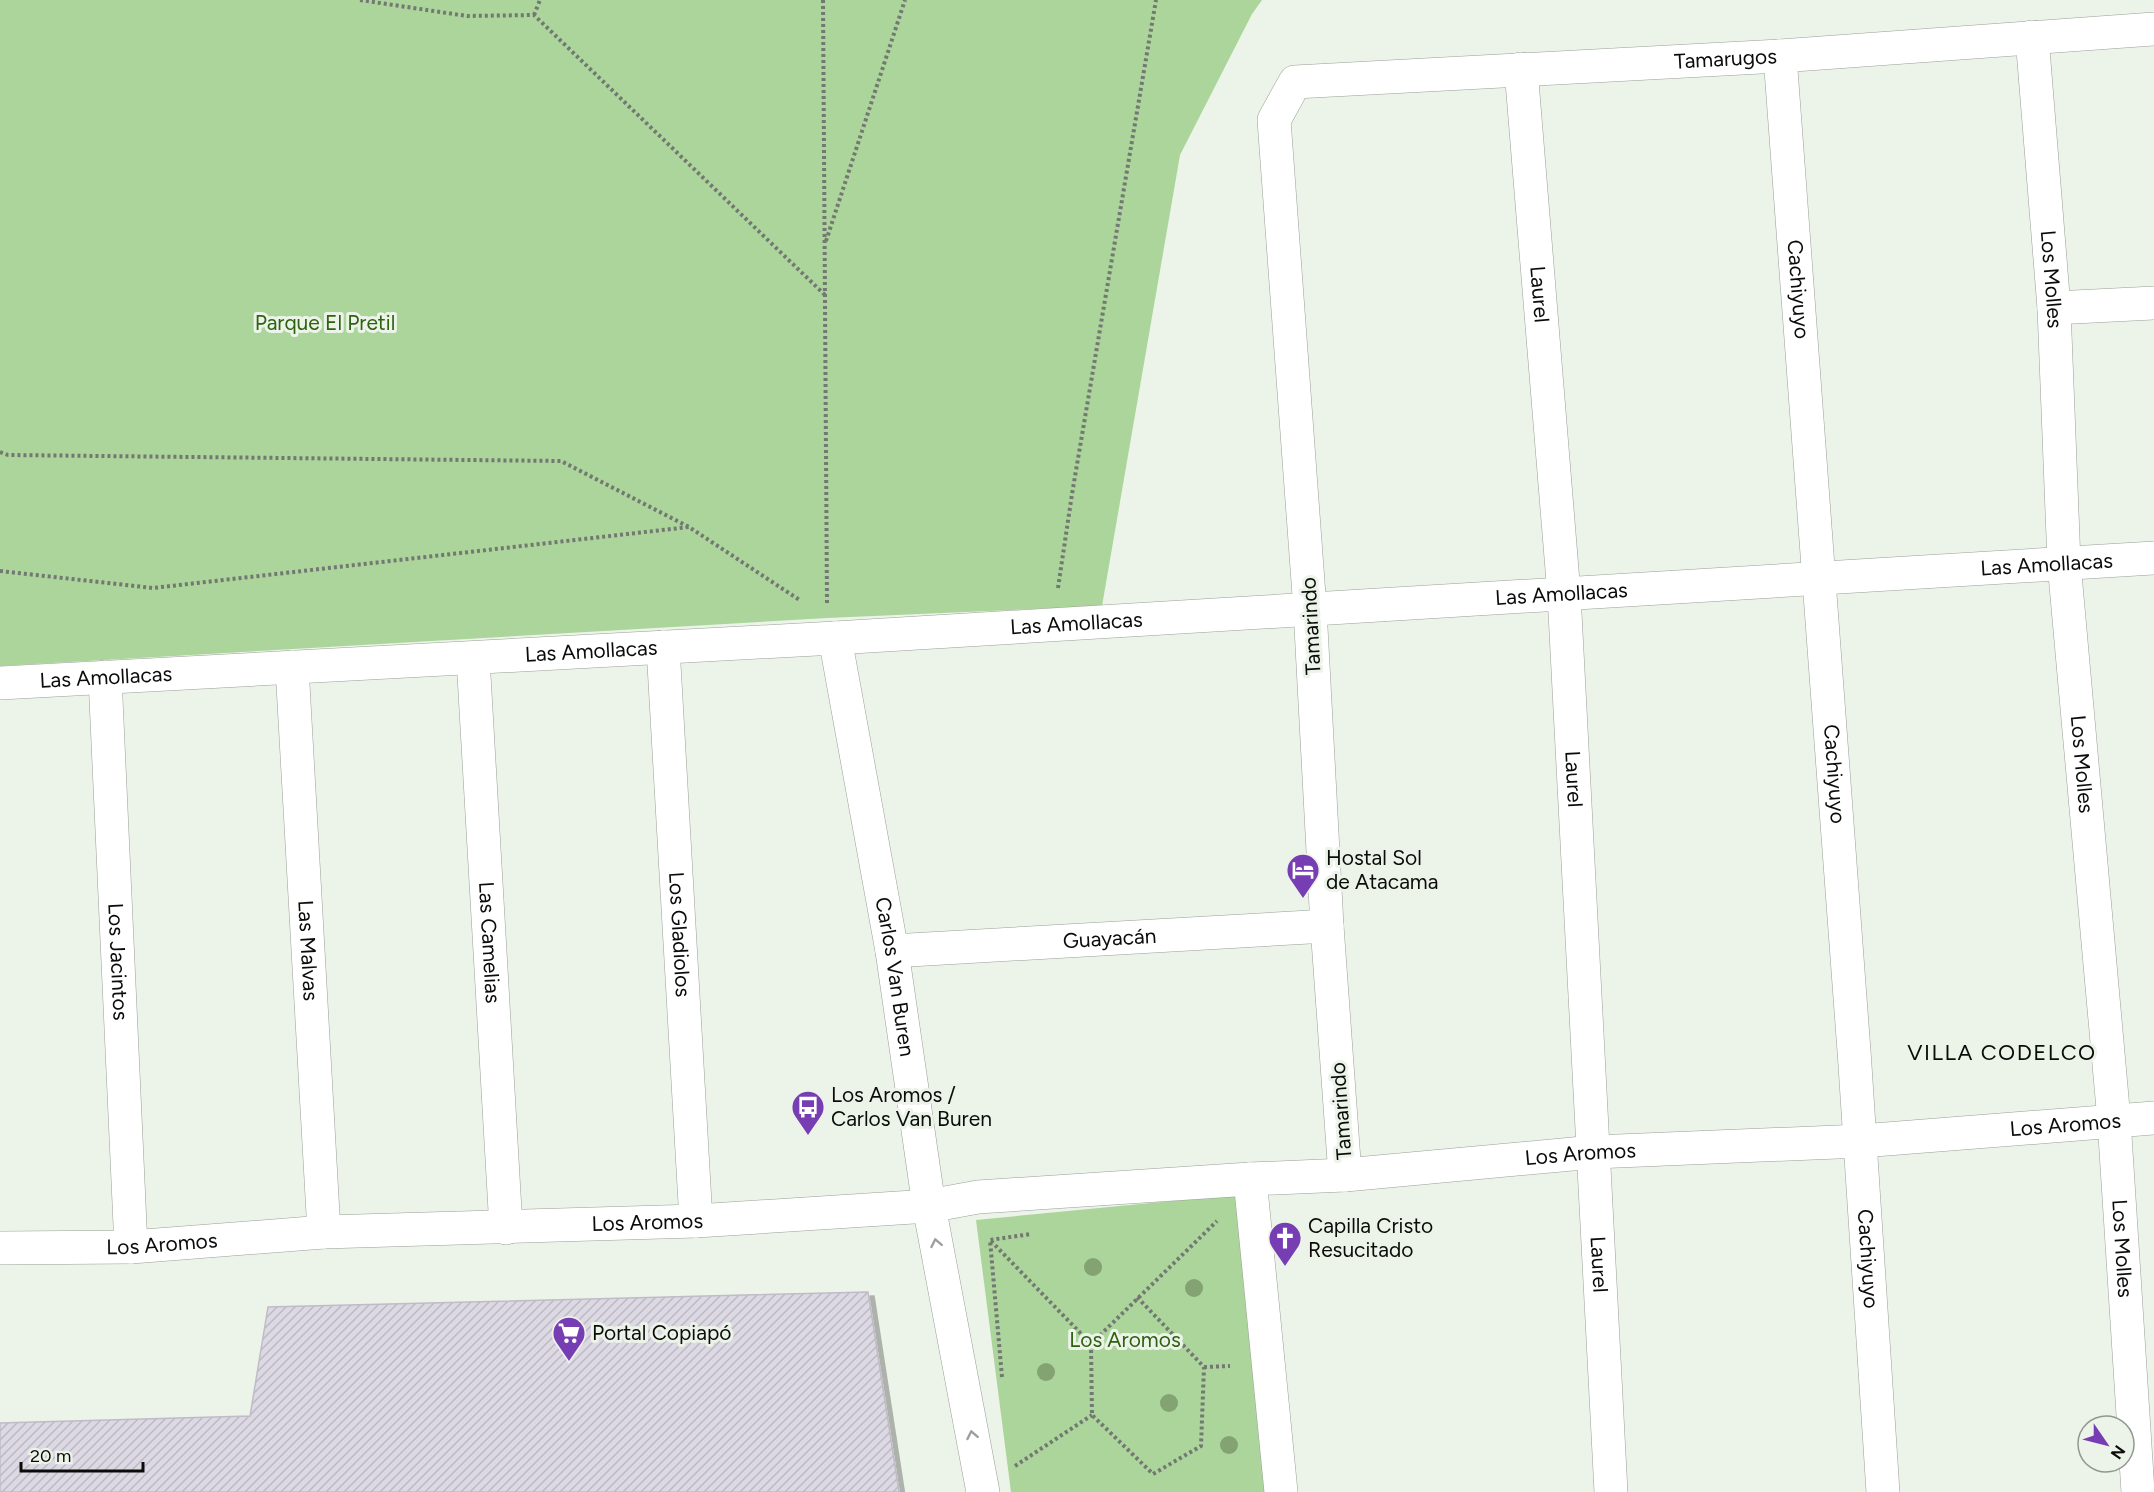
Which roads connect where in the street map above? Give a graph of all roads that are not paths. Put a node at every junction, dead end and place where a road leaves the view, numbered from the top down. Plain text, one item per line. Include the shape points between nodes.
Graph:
1 (2154, 29) edge
2 (2032, 37) junction
3 (1780, 56) junction
4 (1521, 69) junction
5 (1295, 82) joint
6 (2154, 303) edge
7 (2054, 309) junction
8 (2154, 558) edge
9 (2064, 564) junction
10 (1821, 578) junction
11 (1564, 594) junction
12 (1310, 609) junction
13 (835, 638) junction
14 (663, 647) junction
15 (473, 658) junction
16 (292, 667) junction
17 (105, 677) junction
18 (0, 683) edge
19 (1327, 926) junction
20 (892, 951) junction
21 (2154, 1118) edge
22 (2114, 1120) junction
23 (1861, 1141) junction
24 (1594, 1152) junction
25 (1346, 1175) junction
26 (1250, 1179) junction
27 (929, 1206) junction
28 (696, 1221) junction
29 (506, 1228) junction
30 (324, 1232) junction
31 (131, 1247) junction
32 (0, 1248) edge
33 (2144, 1408) edge
34 (983, 1492) edge
35 (1281, 1492) edge
36 (1611, 1492) edge
37 (1883, 1492) edge
38 (2138, 1492) edge

1 - 2 street, Tamarugos
2 - 3 street, Tamarugos
2 - 7 street, Los Molles
3 - 4 street, Tamarugos
3 - 10 street, Cachiyuyo
4 - 5 street, Tamarugos
4 - 11 street, Laurel
5 - 12 street, Tamarindo via 1274,120
6 - 7 street
7 - 9 street, Los Molles
8 - 9 street, Las Amollacas
9 - 10 street, Las Amollacas
9 - 22 street, Los Molles
10 - 11 street, Las Amollacas
10 - 23 street, Cachiyuyo
11 - 12 street, Las Amollacas
11 - 24 street, Laurel
12 - 13 street, Las Amollacas
12 - 19 street, Tamarindo
13 - 14 street, Las Amollacas
13 - 20 street, Carlos Van Buren
14 - 15 street, Las Amollacas
14 - 28 street, Los Gladiolos
15 - 16 street, Las Amollacas
15 - 29 street, Las Camelias
16 - 17 street, Las Amollacas
16 - 30 street, Las Malvas
17 - 18 street, Las Amollacas
17 - 31 street, Los Jacintos
19 - 20 street, Guayacán
19 - 25 street, Tamarindo
20 - 27 street, Carlos Van Buren
21 - 22 street, Los Aromos
22 - 23 street, Los Aromos
22 - 33 street, Los Molles
23 - 24 street, Los Aromos
23 - 37 street, Cachiyuyo
24 - 25 street, Los Aromos
24 - 36 street, Laurel
25 - 26 street, Los Aromos
26 - 27 street, Los Aromos via 978,1197
26 - 35 street
27 - 28 street, Los Aromos
34 -> 27 street, Carlos Van Buren
28 - 29 street, Los Aromos
29 - 30 street, Los Aromos
30 - 31 street, Los Aromos
31 - 32 street, Los Aromos
33 - 38 street, Los Molles

